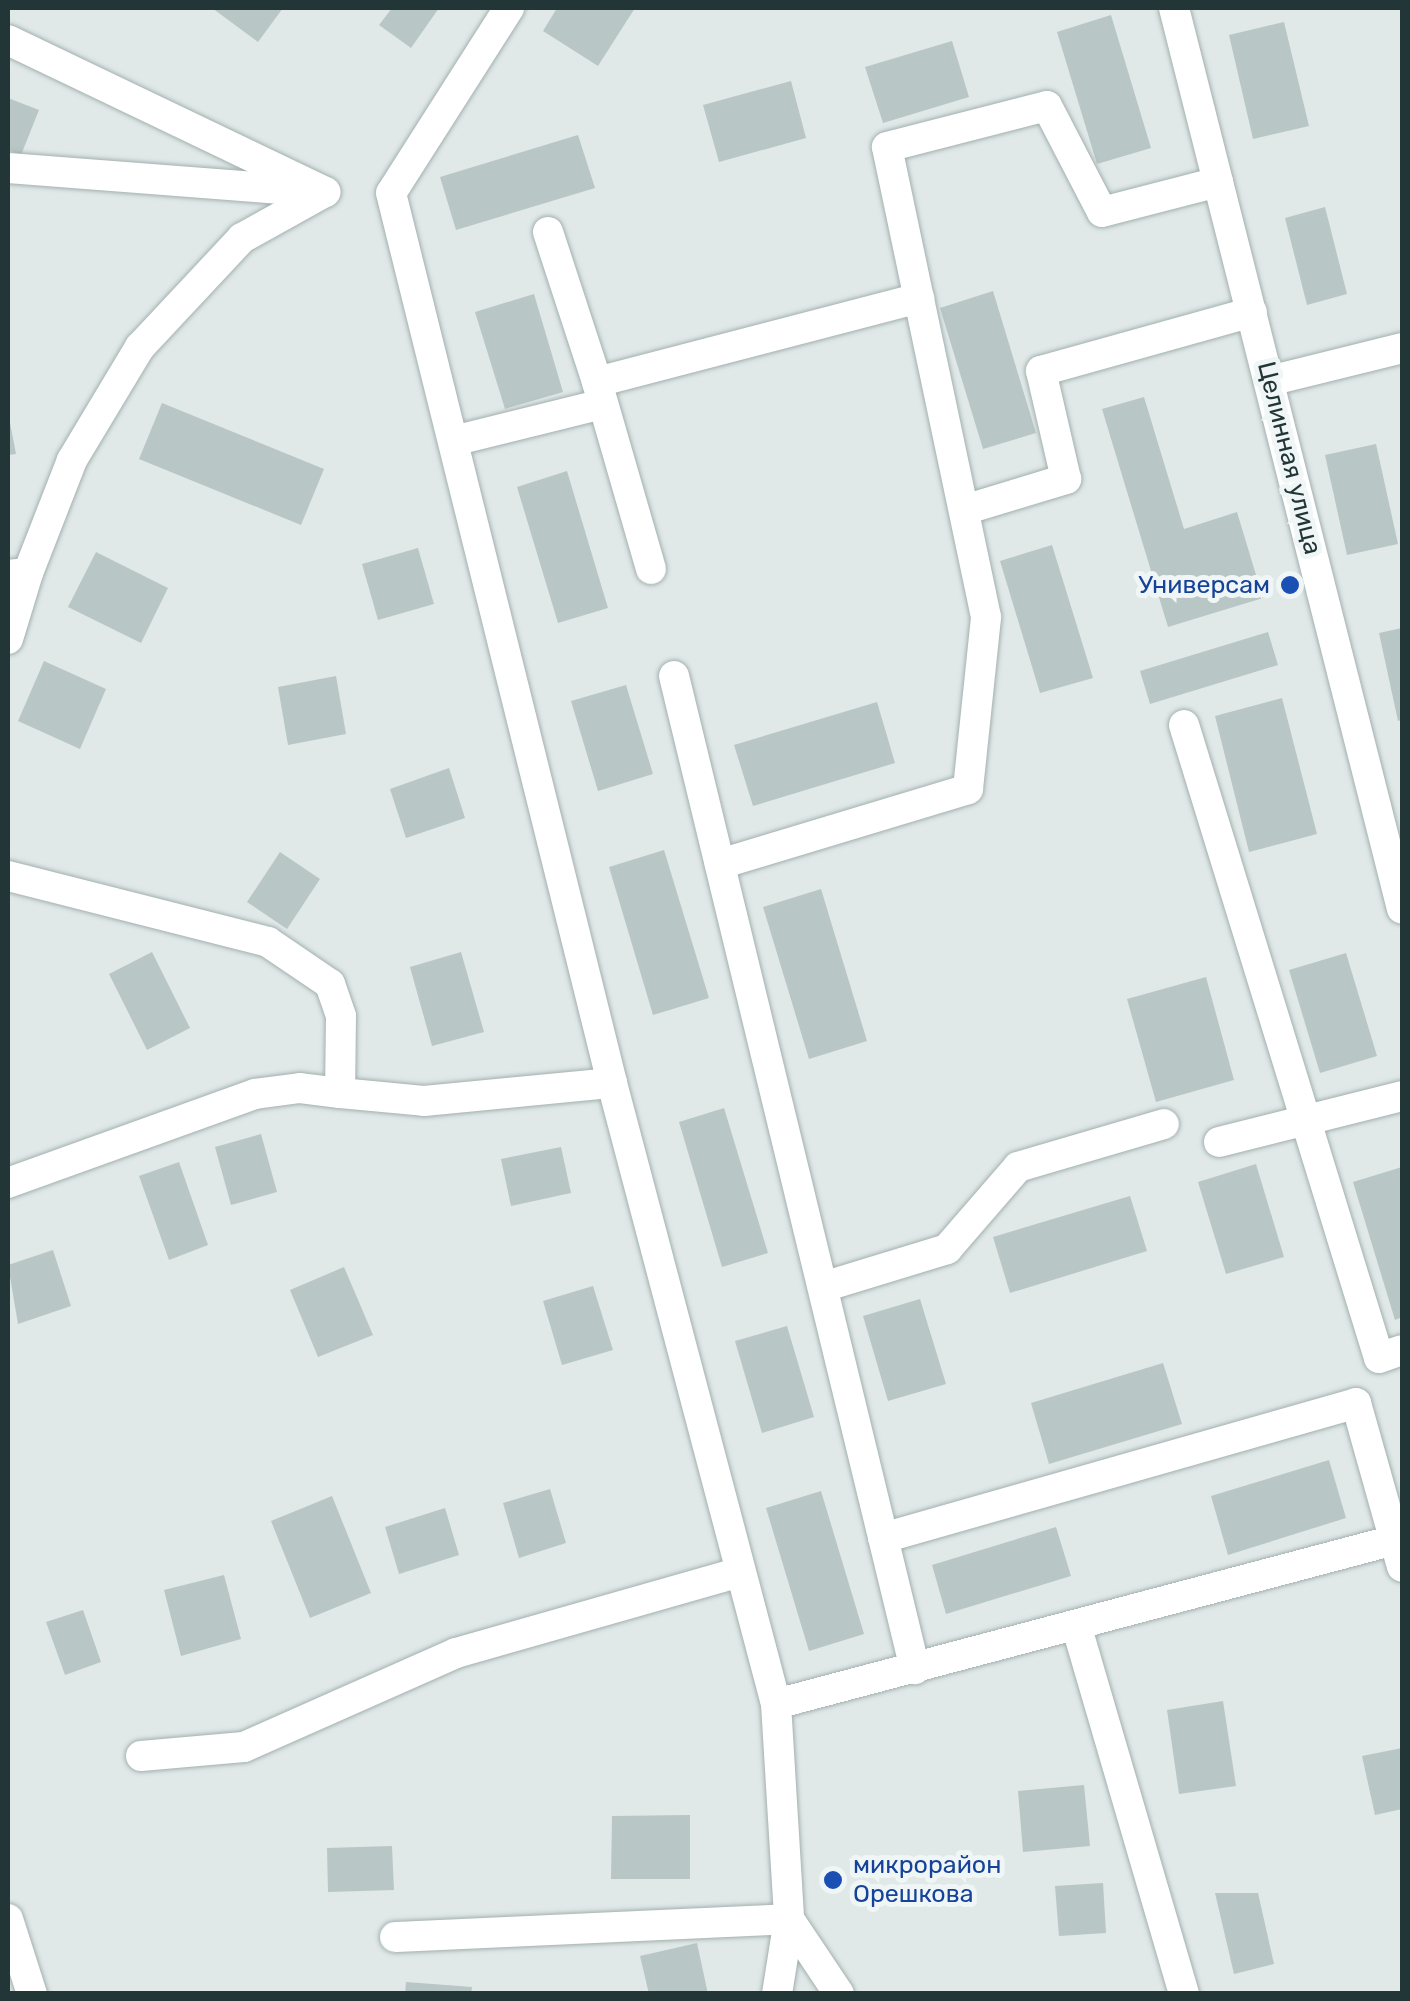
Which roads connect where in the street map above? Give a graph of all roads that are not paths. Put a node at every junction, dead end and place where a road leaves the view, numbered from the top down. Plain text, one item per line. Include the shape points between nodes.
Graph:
1 (509, 8) edge
2 (1174, 8) edge
3 (8, 40) edge
4 (8, 168) edge
5 (1218, 182) junction
6 (325, 192) junction
7 (548, 232) dead end
8 (918, 298) junction
9 (1252, 312) junction
10 (1402, 348) edge
11 (1269, 381) junction
12 (600, 393) junction
13 (453, 441) junction
14 (964, 510) junction
15 (652, 569) dead end
16 (18, 574) edge
17 (8, 639) edge
18 (674, 676) dead end
19 (1184, 725) dead end
20 (720, 864) junction
21 (8, 876) edge
22 (1402, 909) edge
23 (612, 1082) junction
24 (340, 1093) junction
25 (1402, 1096) edge
26 (1306, 1120) junction
27 (1164, 1124) dead end
28 (1219, 1142) dead end
29 (8, 1183) edge
30 (823, 1287) junction
31 (1402, 1350) edge
32 (883, 1538) junction
33 (1400, 1548) edge
34 (737, 1573) junction
35 (1077, 1628) junction
36 (916, 1669) junction
37 (776, 1704) junction
38 (141, 1756) dead end
39 (8, 1919) edge
40 (789, 1919) junction
41 (396, 1937) dead end
42 (24, 1993) edge
43 (778, 1994) edge
44 (838, 1994) edge
45 (1184, 1994) edge

1 - 13 street via 391,192
2 - 5 street, Целинная улица
3 - 6 street
4 - 6 street
5 - 8 street via 1102,212 1048,106 887,147
5 - 9 street, Целинная улица
6 - 16 street via 242,238 140,346 72,460
7 - 12 street
8 - 12 street
8 - 14 street
9 - 11 street, Целинная улица
9 - 14 street via 1041,372 1066,479
10 - 11 street
11 - 22 street, Целинная улица
12 - 13 street
12 - 15 street
13 - 23 street
14 - 20 street via 986,618 968,789
16 - 17 street
18 - 20 street
19 - 26 street
20 - 30 street
21 - 24 street via 268,942 305,961 330,984 342,1016
23 - 24 street via 424,1101
23 - 34 street
24 - 29 street via 300,1088 256,1094
25 - 26 street
26 - 28 street
26 - 31 street via 1379,1358
27 - 30 street via 1018,1166 947,1250
30 - 32 street
32 - 33 street via 1356,1403
32 - 36 street
33 - 35 street
34 - 37 street
34 - 38 street via 456,1653 244,1747
35 - 36 street
35 - 45 street
36 - 37 street
37 - 40 street
39 - 42 street
40 - 41 street
40 - 43 street
40 - 44 street

